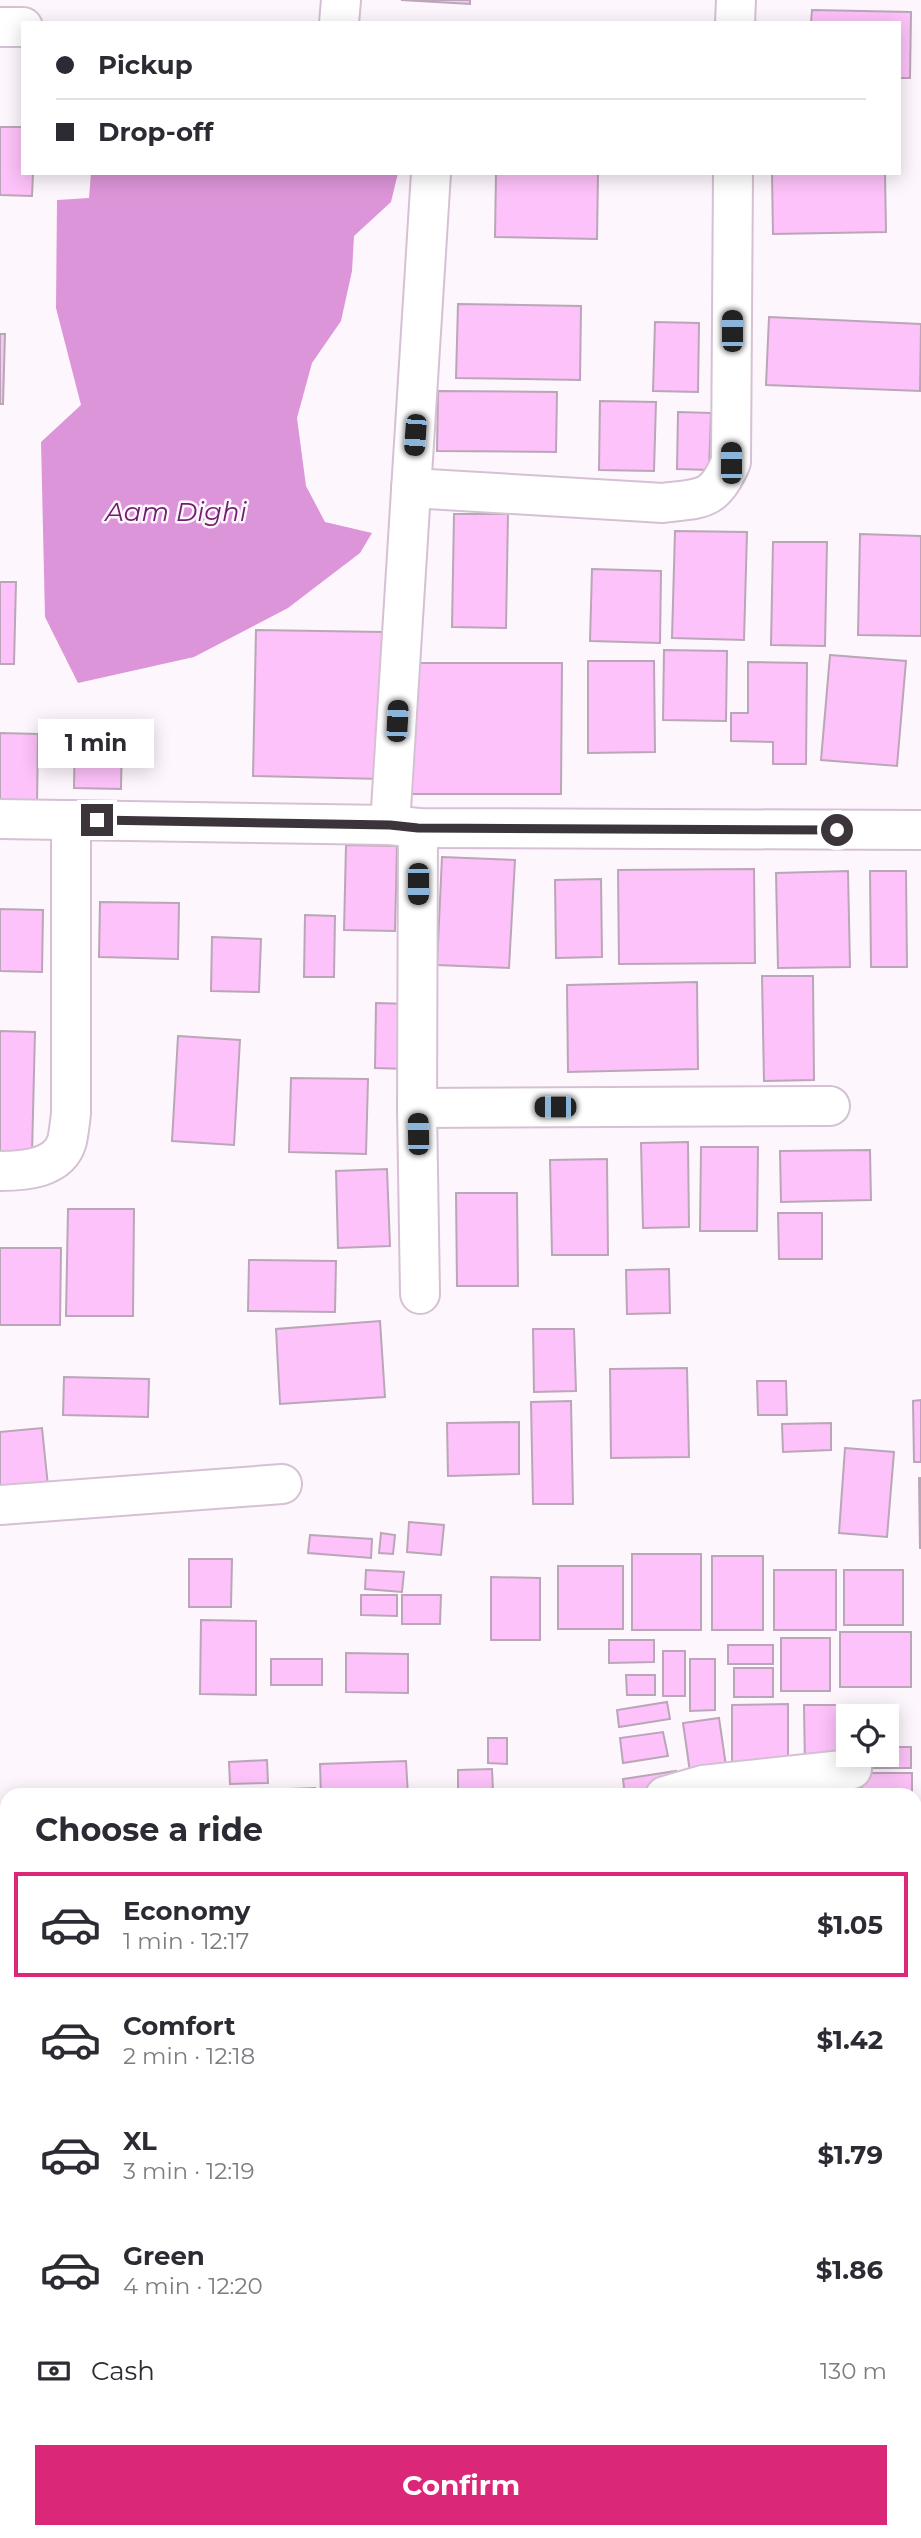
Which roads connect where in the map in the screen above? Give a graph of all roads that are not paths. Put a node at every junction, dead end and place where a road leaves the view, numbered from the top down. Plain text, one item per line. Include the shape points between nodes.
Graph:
1 (341, 0) edge
2 (736, 0) edge
3 (339, 21) edge
4 (735, 21) edge
5 (0, 27) edge
6 (21, 27) edge
7 (431, 175) edge
8 (733, 175) edge
9 (411, 488) junction
10 (0, 819) edge
11 (71, 820) junction
12 (404, 826) junction
13 (921, 830) edge
14 (830, 1106) dead end
15 (417, 1108) junction
16 (0, 1171) edge
17 (420, 1294) dead end
18 (282, 1484) dead end
19 (0, 1505) edge
20 (852, 1769) dead end
21 (693, 1788) edge

1 - 3 street
2 - 4 street
5 - 6 street
7 - 9 street
8 - 9 street via 731,463 722,483 703,498 663,503
9 - 12 street
10 - 11 street
11 - 12 street
11 - 16 street via 71,1113 66,1144 50,1162 30,1171
12 - 13 street
12 - 15 street
14 - 15 street
15 - 17 street
18 - 19 street
20 - 21 street

